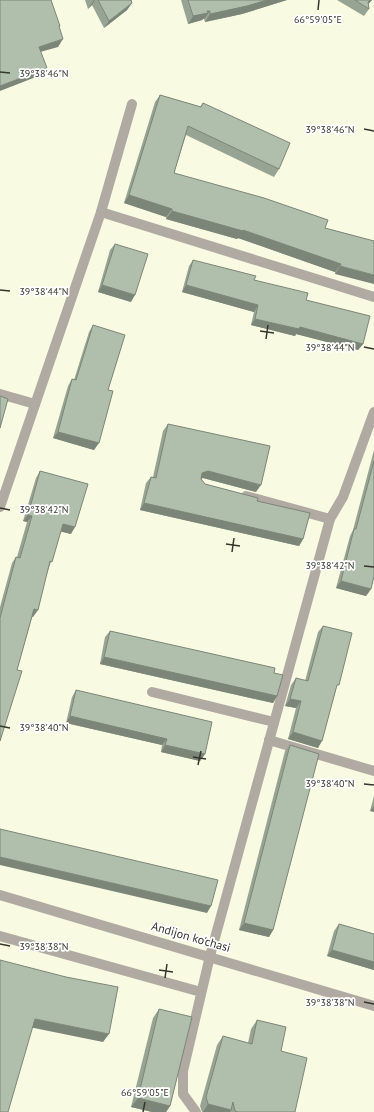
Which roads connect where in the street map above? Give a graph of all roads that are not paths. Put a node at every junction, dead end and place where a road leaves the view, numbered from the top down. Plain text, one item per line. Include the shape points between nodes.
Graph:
1 (132, 104) dead end
2 (101, 212) junction
3 (374, 297) edge
4 (0, 394) edge
5 (36, 404) junction
6 (374, 412) edge
7 (240, 494) edge
8 (0, 507) edge
9 (330, 519) junction
10 (152, 692) dead end
11 (274, 722) junction
12 (269, 740) junction
13 (374, 771) edge
14 (0, 895) edge
15 (0, 936) edge
16 (210, 956) junction
17 (202, 992) junction
18 (374, 1006) edge
19 (196, 1112) edge

1 - 2 street
2 - 3 street
2 - 5 street
4 - 5 street
5 - 8 street
6 - 9 street via 343,497
7 - 9 street
9 - 11 street
10 - 11 street
11 - 12 street
12 - 13 street
12 - 16 street
14 - 16 street, Andijon ko'chasi
15 - 17 street
16 - 17 street
16 - 18 street, Andijon ko'chasi
17 - 19 street via 183,1071 183,1094

